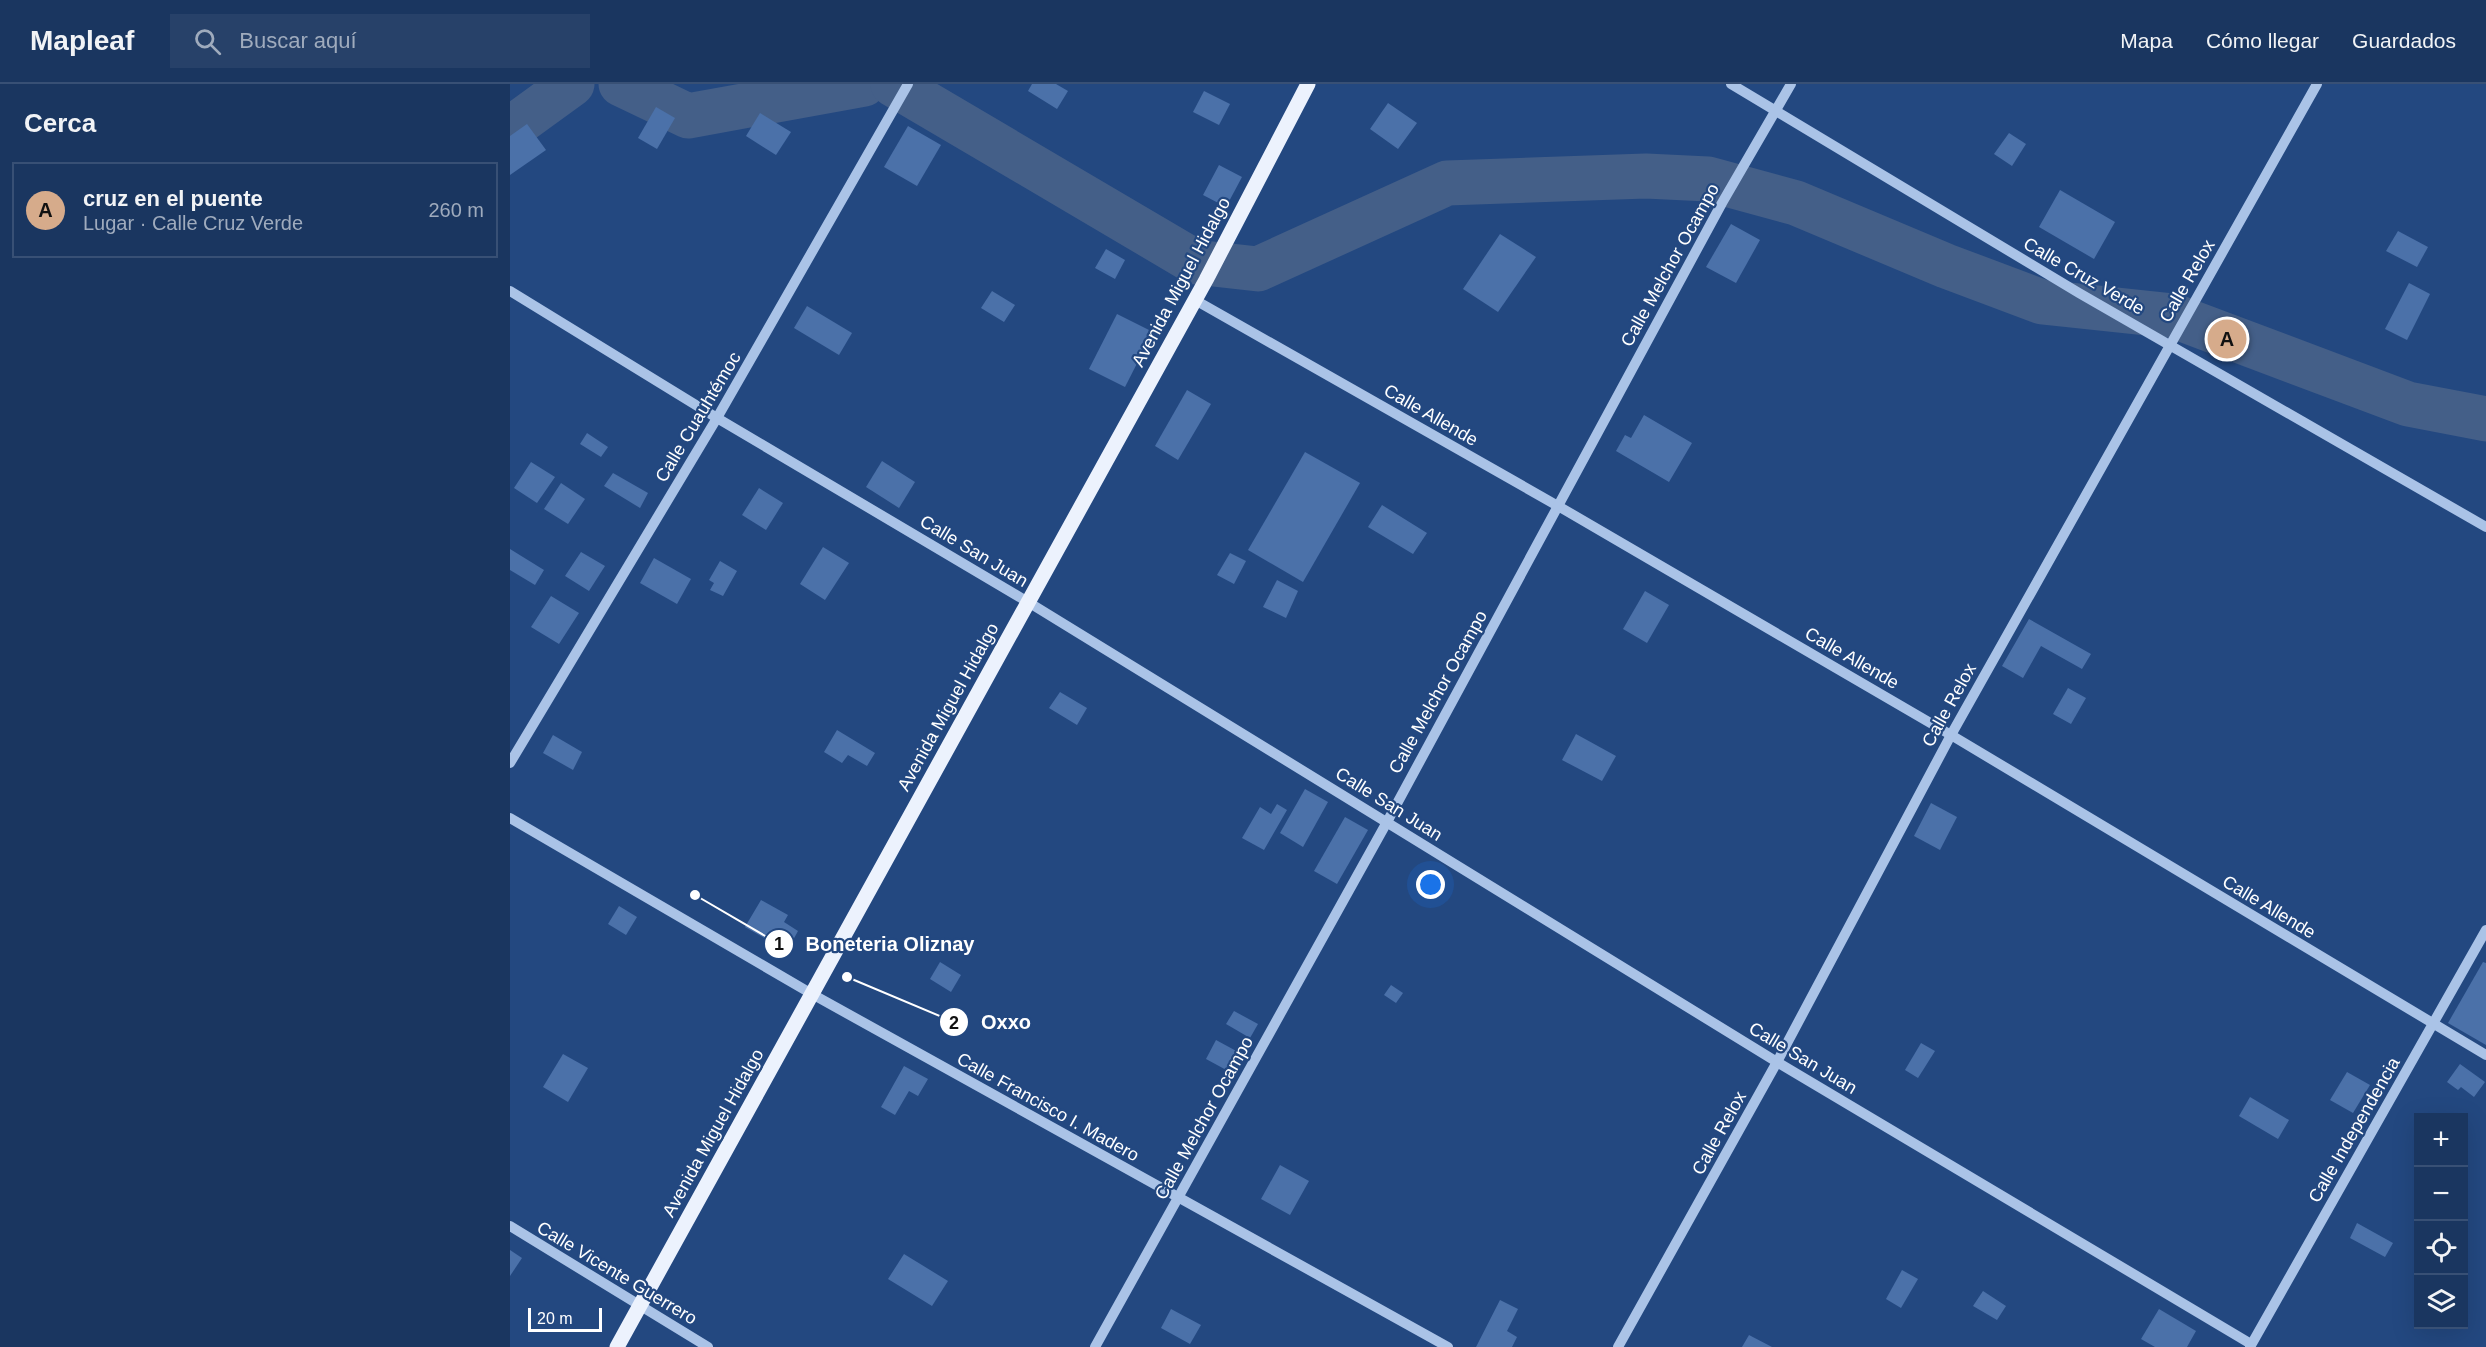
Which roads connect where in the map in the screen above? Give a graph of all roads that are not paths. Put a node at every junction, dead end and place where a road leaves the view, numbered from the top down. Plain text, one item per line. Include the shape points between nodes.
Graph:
1 (908, 84) edge
2 (1308, 84) edge
3 (1731, 84) edge
4 (1791, 84) edge
5 (2317, 84) edge
6 (1776, 111) junction
7 (510, 291) edge
8 (1195, 300) junction
9 (2170, 344) junction
10 (717, 418) junction
11 (1558, 506) junction
12 (2486, 527) edge
13 (1028, 602) junction
14 (1951, 735) junction
15 (510, 763) edge
16 (510, 818) edge
17 (1387, 822) junction
18 (2486, 930) edge
19 (812, 993) junction
20 (2433, 1024) junction
21 (2486, 1055) edge
22 (1777, 1062) junction
23 (1178, 1199) junction
24 (510, 1226) edge
25 (640, 1306) junction
26 (2251, 1346) edge
27 (617, 1347) edge
28 (708, 1347) edge
29 (1095, 1347) edge
30 (1448, 1347) edge
31 (1618, 1347) edge

1 - 10 street, Calle Cuauhtémoc
2 - 8 main road, Avenida Miguel Hidalgo
3 - 6 street, Calle Cruz Verde
4 - 6 street, Calle Melchor Ocampo
5 - 9 street, Calle Relox
6 - 9 street, Calle Cruz Verde
6 - 11 street, Calle Melchor Ocampo
7 - 10 street, Calle San Juan
8 - 11 street, Calle Allende
8 - 13 main road, Avenida Miguel Hidalgo
9 - 12 street, Calle Cruz Verde
9 - 14 street, Calle Relox
10 - 13 street, Calle San Juan
10 - 15 street, Calle Cuauhtémoc
11 - 14 street, Calle Allende
11 - 17 street, Calle Melchor Ocampo
13 - 17 street, Calle San Juan
13 - 19 main road, Avenida Miguel Hidalgo
14 - 20 street, Calle Allende
14 - 22 street, Calle Relox
16 - 19 street, Calle Francisco I. Madero
17 - 22 street, Calle San Juan
17 - 23 street, Calle Melchor Ocampo
18 - 20 street, Calle Independencia
19 - 23 street, Calle Francisco I. Madero
19 - 25 main road, Avenida Miguel Hidalgo
20 - 21 street, Calle Allende
20 - 26 street, Calle Independencia
22 - 26 street, Calle San Juan
22 - 31 street, Calle Relox
23 - 29 street, Calle Melchor Ocampo
23 - 30 street, Calle Francisco I. Madero
24 - 25 street, Calle Vicente Guerrero
25 - 27 main road, Avenida Miguel Hidalgo
25 - 28 street, Calle Vicente Guerrero

